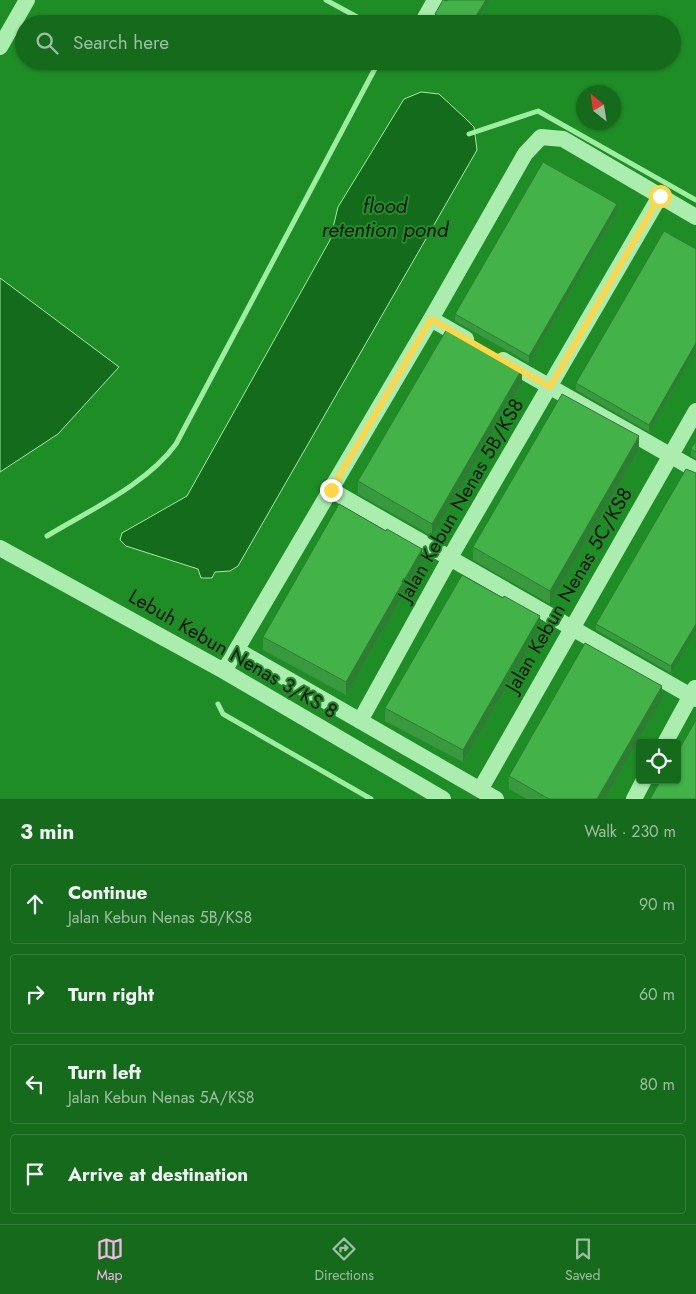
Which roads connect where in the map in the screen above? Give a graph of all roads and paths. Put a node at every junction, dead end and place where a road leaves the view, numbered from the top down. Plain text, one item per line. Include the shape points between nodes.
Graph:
1 (27, 0) edge
2 (435, 0) edge
3 (18, 15) edge
4 (427, 15) edge
5 (15, 21) edge
6 (0, 47) edge
7 (660, 196) junction
8 (696, 217) edge
9 (431, 319) junction
10 (550, 387) junction
11 (696, 410) edge
12 (671, 455) junction
13 (696, 470) edge
14 (331, 490) junction
15 (0, 548) edge
16 (450, 558) junction
17 (571, 627) junction
18 (237, 650) junction
19 (224, 671) junction
20 (694, 694) edge
21 (360, 721) junction
22 (667, 739) edge
23 (642, 784) edge
24 (480, 790) junction
25 (443, 799) edge
26 (496, 799) edge
27 (634, 799) edge

1 - 3 street
2 - 4 street
5 - 6 street
7 - 8 street
7 - 9 street via 563,139 542,137 525,154
7 - 10 street, Jalan Kebun Nenas 5B/KS8
9 - 10 street
9 - 14 street
10 - 12 street
10 - 16 street, Jalan Kebun Nenas 5B/KS8
11 - 12 street, Jalan Kebun Nenas 5C/KS8
12 - 13 street
12 - 17 street, Jalan Kebun Nenas 5C/KS8
14 - 16 street
14 - 18 street
15 - 19 street, Lebuh Kebun Nenas 3/KS 8
16 - 17 street
16 - 21 street, Jalan Kebun Nenas 5B/KS8
17 - 20 street
17 - 24 street, Jalan Kebun Nenas 5C/KS8
18 - 19 street
18 - 21 street
19 - 25 street, Lebuh Kebun Nenas 3/KS 8
20 - 22 street
21 - 24 street
23 - 27 street
24 - 26 street

